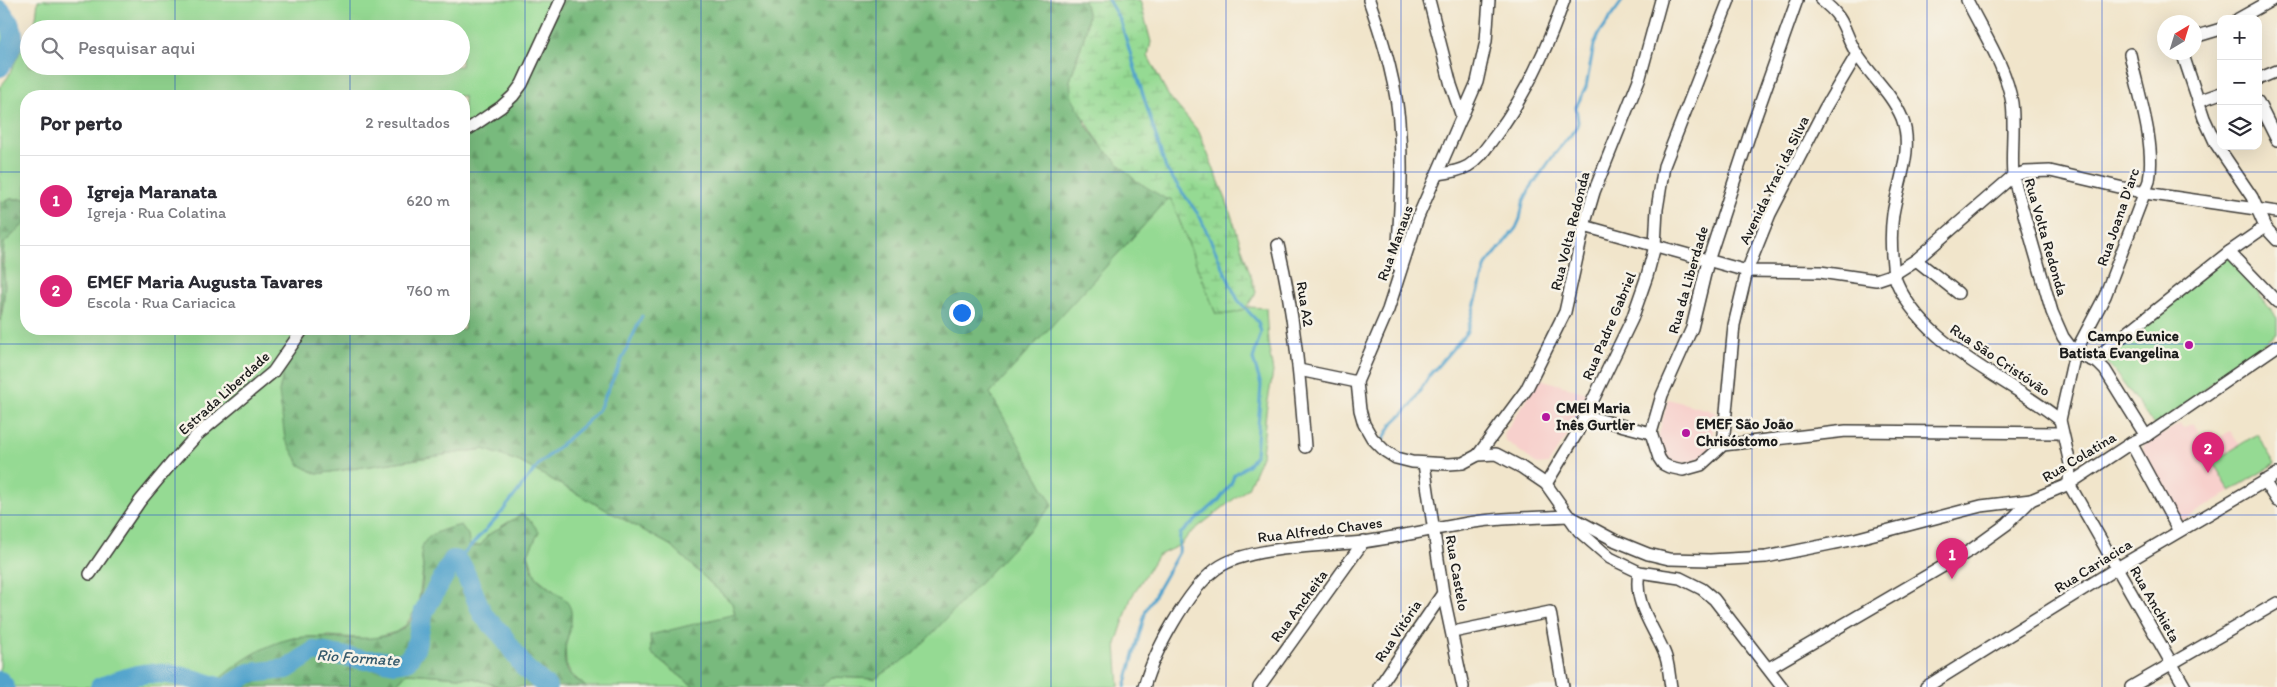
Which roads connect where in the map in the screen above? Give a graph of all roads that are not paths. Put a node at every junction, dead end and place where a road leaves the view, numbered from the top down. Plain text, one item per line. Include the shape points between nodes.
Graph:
1 (561, 0) edge
2 (1369, 0) edge
3 (1429, 0) edge
4 (1489, 0) edge
5 (1564, 0) edge
6 (1661, 0) edge
7 (1729, 0) edge
8 (1797, 0) edge
9 (1821, 0) edge
10 (1967, 0) edge
11 (2272, 0) edge
12 (2245, 15) edge
13 (2217, 30) edge
14 (2202, 35) edge
15 (1857, 54) junction
16 (2130, 54) dead end
17 (2184, 60) edge
18 (2277, 71) edge
19 (2262, 77) edge
20 (2217, 94) edge
21 (2198, 101) junction
22 (2260, 105) edge
23 (1462, 117) junction
24 (470, 128) edge
25 (2277, 140) edge
26 (1438, 174) junction
27 (2013, 176) junction
28 (2144, 193) junction
29 (2258, 210) junction
30 (2277, 212) edge
31 (1584, 226) junction
32 (2265, 227) junction
33 (2277, 240) edge
34 (1278, 244) dead end
35 (1655, 246) junction
36 (2229, 252) junction
37 (1916, 260) junction
38 (1708, 262) junction
39 (1747, 271) junction
40 (1894, 274) junction
41 (1397, 280) junction
42 (1958, 293) dead end
43 (2277, 302) edge
44 (299, 335) edge
45 (2277, 346) edge
46 (2074, 353) junction
47 (2093, 360) junction
48 (1299, 370) junction
49 (1357, 382) junction
50 (1585, 416) junction
51 (2060, 420) junction
52 (1651, 433) junction
53 (2061, 433) junction
54 (2146, 436) junction
55 (2131, 442) junction
56 (1723, 445) junction
57 (1305, 447) dead end
58 (1478, 456) junction
59 (1424, 464) junction
60 (2277, 474) edge
61 (2264, 481) junction
62 (1546, 484) junction
63 (2068, 484) junction
64 (2031, 500) junction
65 (2277, 501) edge
66 (1569, 516) junction
67 (1434, 531) junction
68 (2179, 531) junction
69 (1364, 542) junction
70 (2117, 568) junction
71 (1639, 572) junction
72 (90, 574) dead end
73 (1443, 592) junction
74 (2277, 603) edge
75 (1453, 632) junction
76 (2172, 663) junction
77 (1769, 668) junction
78 (1144, 687) edge
79 (1259, 687) edge
80 (1379, 687) edge
81 (1463, 687) edge
82 (1563, 687) edge
83 (1671, 687) edge
84 (1782, 687) edge
85 (1926, 687) edge
86 (2131, 687) edge
87 (2185, 687) edge

1 - 24 street via 522,84 513,96
2 - 41 street via 1391,72 1400,134
3 - 23 street
4 - 23 street, Rua Manaus via 1483,58
5 - 26 street via 1535,73 1502,127 1468,166
6 - 31 street, Rua Volta Redonda via 1640,76 1602,168
7 - 35 street, Rua Padre Gabriel via 1664,166 1656,209
8 - 38 street, Rua da Liberdade
9 - 15 street, Rua São Cristóvão via 1839,15
10 - 27 street, Rua Volta Redonda via 2008,85 2013,118
11 - 12 street
13 - 14 street
15 - 39 street, Avenida Yraci da Silva via 1770,214
15 - 40 street, Rua São Cristóvão via 1895,105 1904,125 1905,160 1891,239
16 - 28 street, Rua Joana D'arc via 2152,161 2150,181
17 - 21 street
18 - 19 street
20 - 21 street
21 - 29 street via 2216,144
22 - 25 street
23 - 26 street, Rua Manaus
26 - 41 street, Rua Manaus via 1415,225
27 - 28 street via 2050,171
27 - 37 street
27 - 46 street, Rua Volta Redonda via 2052,312
28 - 29 street
28 - 46 street, Rua Joana D'arc via 2105,296
29 - 30 street
29 - 32 street
31 - 35 street
31 - 58 street, Rua Volta Redonda via 1565,312 1526,390
32 - 33 street
32 - 36 street
34 - 48 street, Rua A2 via 1289,293
35 - 38 street
35 - 50 street, Rua Padre Gabriel via 1632,319
36 - 43 street
36 - 47 street
37 - 40 street
37 - 42 street
38 - 39 street
38 - 52 street, Rua da Liberdade via 1692,328 1662,395
39 - 40 street via 1820,272 1876,280
39 - 56 street, Avenida Yraci da Silva via 1734,325
40 - 51 street, Rua São Cristóvão via 1917,314 1936,334
41 - 49 street, Rua Manaus via 1388,310
44 - 72 street, Estrada Liberdade via 274,372 197,435 170,465 140,501
45 - 54 street, Rua Colatina
46 - 47 street
46 - 51 street
47 - 54 street via 2108,375
48 - 49 street
48 - 57 street, Rua A2
49 - 59 street, Rua Manaus via 1360,410 1372,438 1396,458
50 - 52 street
50 - 62 street, Rua Padre Gabriel
51 - 53 street
52 - 56 street via 1663,464 1676,469 1700,465
53 - 56 street via 1846,431
53 - 63 street via 2070,464
54 - 55 street, Rua Colatina
55 - 63 street, Rua Colatina
55 - 68 street
58 - 59 street, Rua Manaus via 1463,463
58 - 62 street via 1496,454
59 - 67 street, Rua Castelo
60 - 61 street, Rua Cariacica
61 - 65 street
61 - 68 street, Rua Cariacica
62 - 66 street
63 - 64 street, Rua Colatina
63 - 70 street, Rua Anchieta
64 - 66 street via 1981,506 1774,556 1710,560 1668,559 1648,554
64 - 77 street, Rua Colatina via 2007,524 1971,550
66 - 67 street, Rua Alfredo Chaves via 1469,523
66 - 71 street via 1592,544 1616,562
67 - 69 street, Rua Alfredo Chaves
67 - 73 street, Rua Castelo
68 - 70 street, Rua Cariacica
69 - 78 street, Rua Alfredo Chaves via 1254,552 1216,569 1172,625 1149,669
69 - 79 street, Rua Ancheita
70 - 76 street, Rua Anchieta
70 - 85 street, Rua Cariacica
71 - 77 street via 1680,578 1702,589 1726,611
71 - 83 street via 1636,587 1642,608 1666,655
73 - 75 street, Rua Castelo
73 - 80 street, Rua Vitória
74 - 76 street
75 - 81 street, Rua Castelo
75 - 82 street via 1550,612
76 - 86 street
76 - 87 street, Rua Anchieta
77 - 84 street

